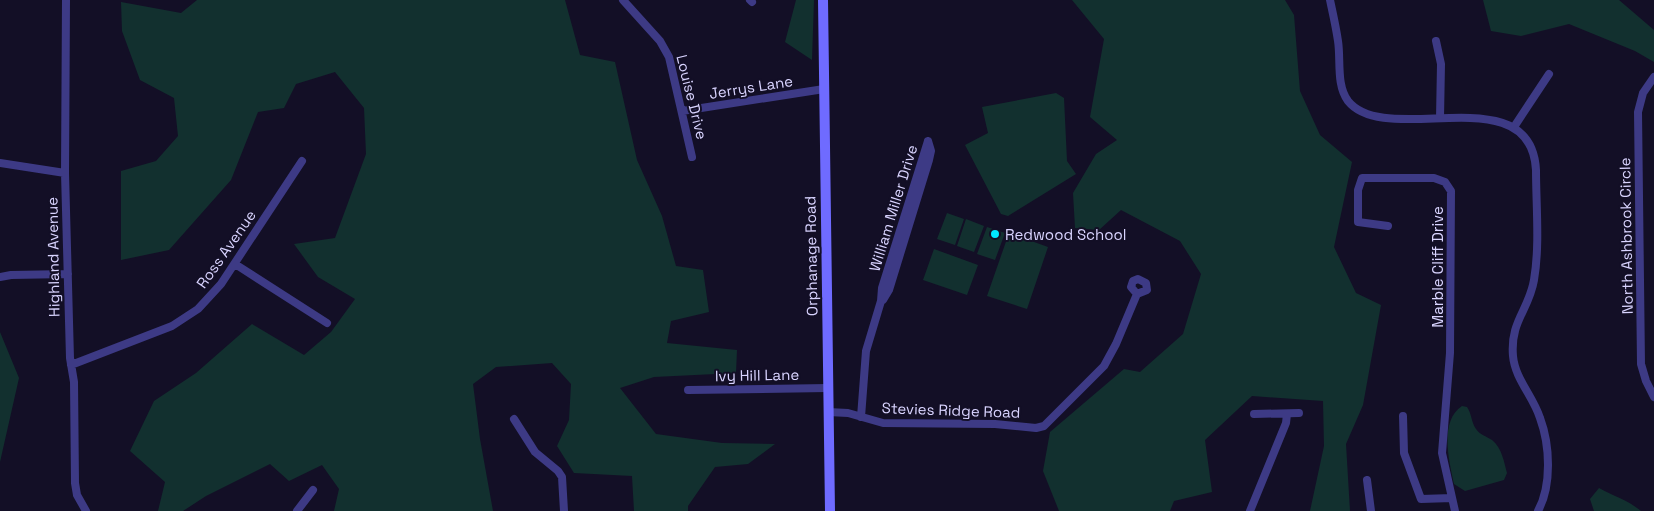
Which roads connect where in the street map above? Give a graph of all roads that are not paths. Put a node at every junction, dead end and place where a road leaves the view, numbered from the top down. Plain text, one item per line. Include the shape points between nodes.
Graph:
1 (66, 0) edge
2 (623, 0) edge
3 (823, 0) edge
4 (1330, 0) edge
5 (1436, 41) dead end
6 (1549, 74) dead end
7 (1654, 76) edge
8 (824, 89) junction
9 (682, 111) junction
10 (1440, 118) junction
11 (1514, 127) junction
12 (692, 157) dead end
13 (302, 161) dead end
14 (0, 163) edge
15 (65, 173) junction
16 (1388, 226) dead end
17 (235, 264) junction
18 (68, 274) junction
19 (0, 277) edge
20 (1137, 294) dead end
21 (882, 301) junction
22 (327, 323) dead end
23 (71, 365) junction
24 (828, 388) junction
25 (688, 390) dead end
26 (1654, 397) edge
27 (828, 412) junction
28 (1299, 413) dead end
29 (1254, 414) dead end
30 (1287, 414) junction
31 (1403, 416) dead end
32 (861, 417) junction
33 (514, 419) dead end
34 (1367, 480) dead end
35 (313, 490) dead end
36 (1452, 498) junction
37 (86, 511) edge
38 (297, 511) edge
39 (564, 511) edge
40 (830, 511) edge
41 (1250, 511) edge
42 (1371, 511) edge
43 (1454, 511) edge
44 (1538, 511) edge

1 - 15 street, Highland Avenue
2 - 9 street, Louise Drive via 665,48
3 - 8 main road, Orphanage Road
4 - 10 street via 1338,41 1341,84 1349,102 1360,112 1377,117
5 - 10 street via 1441,64
6 - 11 street
7 - 26 street, North Ashbrook Circle via 1643,93 1638,112 1642,364
8 - 9 street, Jerrys Lane
8 - 24 main road, Orphanage Road
9 - 12 street, Louise Drive
10 - 11 street via 1494,120
11 - 44 street via 1526,138 1535,159 1534,279 1529,299 1515,327 1513,353 1516,369 1540,417 1546,440 1545,494
13 - 17 street, Ross Avenue
14 - 15 street
15 - 18 street, Highland Avenue
16 - 36 street, Marble Cliff Drive via 1358,222 1358,190 1362,178 1434,178 1448,185 1451,191 1451,327 1442,453
17 - 22 street
17 - 23 street, Ross Avenue via 210,298 188,317 150,336
18 - 19 street
18 - 23 street, Highland Avenue
20 - 32 street, Stevies Ridge Road via 1104,366 1044,426 883,423
21 - 21 street, William Miller Drive via 889,290 930,160 928,141 882,288
21 - 32 street, William Miller Drive via 866,351
23 - 37 street, Highland Avenue via 75,483 77,495
24 - 25 street, Ivy Hill Lane
24 - 27 main road, Orphanage Road
27 - 32 street, Stevies Ridge Road
27 - 40 main road, Orphanage Road
28 - 30 street
29 - 30 street
30 - 41 street
31 - 36 street via 1404,453 1421,499
33 - 39 street via 536,452 562,477
34 - 42 street
35 - 38 street
36 - 43 street, Marble Cliff Drive

